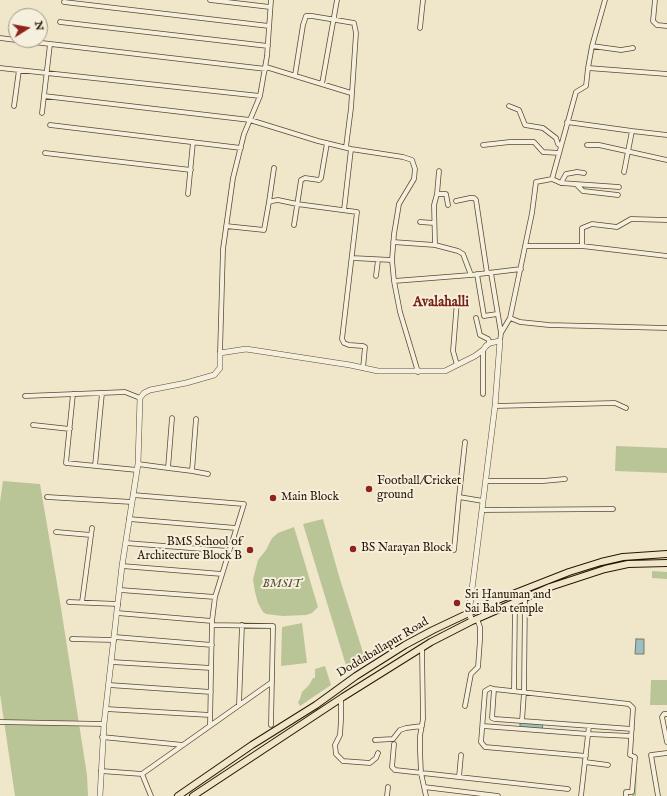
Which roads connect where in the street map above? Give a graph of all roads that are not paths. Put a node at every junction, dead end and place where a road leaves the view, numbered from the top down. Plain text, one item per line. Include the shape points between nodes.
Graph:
1 (210, 0) edge
2 (271, 0) edge
3 (336, 0) edge
4 (423, 0) edge
5 (605, 0) edge
6 (655, 0) edge
7 (64, 2) dead end
8 (270, 7) junction
9 (333, 19) junction
10 (60, 22) dead end
11 (269, 26) junction
12 (667, 26) edge
13 (420, 28) dead end
14 (50, 44) joint
15 (268, 46) junction
16 (592, 46) junction
17 (633, 48) dead end
18 (0, 68) edge
19 (266, 68) junction
20 (588, 68) junction
21 (19, 70) junction
22 (47, 73) junction
23 (667, 74) edge
24 (295, 75) junction
25 (322, 84) junction
26 (352, 93) junction
27 (44, 96) junction
28 (260, 96) junction
29 (14, 106) dead end
30 (509, 106) dead end
31 (42, 113) dead end
32 (250, 120) junction
33 (567, 122) junction
34 (50, 125) dead end
35 (632, 131) junction
36 (667, 136) edge
37 (194, 142) junction
38 (326, 143) junction
39 (483, 145) dead end
40 (587, 145) dead end
41 (561, 146) junction
42 (241, 148) junction
43 (346, 148) junction
44 (351, 149) junction
45 (629, 152) junction
46 (45, 153) dead end
47 (559, 153) junction
48 (667, 160) edge
49 (274, 168) dead end
50 (191, 170) junction
51 (439, 171) dead end
52 (624, 172) dead end
53 (584, 173) dead end
54 (552, 179) junction
55 (561, 183) junction
56 (577, 185) junction
57 (620, 187) dead end
58 (188, 194) dead end
59 (437, 194) junction
60 (618, 195) dead end
61 (456, 201) dead end
62 (269, 202) junction
63 (297, 204) junction
64 (448, 205) dead end
65 (344, 210) junction
66 (667, 220) edge
67 (420, 222) dead end
68 (434, 223) junction
69 (294, 225) dead end
70 (226, 226) junction
71 (393, 242) junction
72 (435, 245) junction
73 (525, 246) junction
74 (582, 246) junction
75 (667, 256) edge
76 (352, 258) junction
77 (378, 260) junction
78 (392, 260) junction
79 (521, 269) junction
80 (489, 273) junction
81 (477, 274) junction
82 (471, 275) junction
83 (376, 276) dead end
84 (394, 281) junction
85 (457, 301) dead end
86 (497, 314) junction
87 (476, 318) dead end
88 (510, 318) junction
89 (667, 328) edge
90 (501, 333) junction
91 (500, 341) junction
92 (490, 343) junction
93 (483, 350) junction
94 (220, 353) junction
95 (457, 365) junction
96 (363, 368) junction
97 (418, 372) junction
98 (102, 393) junction
99 (73, 394) junction
100 (483, 394) dead end
101 (25, 396) dead end
102 (140, 398) junction
103 (496, 406) junction
104 (626, 408) dead end
105 (172, 418) dead end
106 (196, 419) dead end
107 (33, 425) dead end
108 (70, 429) junction
109 (464, 442) dead end
110 (138, 464) junction
111 (95, 466) junction
112 (168, 468) junction
113 (137, 470) junction
114 (192, 471) junction
115 (208, 474) dead end
116 (565, 479) dead end
117 (486, 481) junction
118 (133, 495) junction
119 (46, 497) dead end
120 (459, 497) junction
121 (483, 500) junction
122 (132, 502) junction
123 (613, 509) dead end
124 (482, 510) junction
125 (129, 519) junction
126 (92, 528) dead end
127 (236, 528) junction
128 (56, 532) dead end
129 (91, 535) junction
130 (126, 543) junction
131 (454, 550) dead end
132 (229, 551) junction
133 (667, 554) edge
134 (667, 563) edge
135 (122, 566) junction
136 (222, 574) junction
137 (120, 590) junction
138 (215, 597) junction
139 (525, 598) junction
140 (69, 602) dead end
141 (82, 602) junction
142 (515, 602) junction
143 (118, 604) junction
144 (117, 613) junction
145 (469, 613) junction
146 (475, 620) junction
147 (212, 623) junction
148 (242, 625) junction
149 (72, 639) dead end
150 (115, 639) junction
151 (212, 645) junction
152 (422, 648) junction
153 (112, 662) junction
154 (211, 668) junction
155 (272, 682) junction
156 (109, 685) junction
157 (494, 689) junction
158 (514, 690) junction
159 (211, 692) junction
160 (524, 692) junction
161 (341, 699) junction
162 (239, 705) junction
163 (465, 706) dead end
164 (106, 709) junction
165 (667, 714) edge
166 (210, 716) junction
167 (522, 721) junction
168 (0, 722) edge
169 (104, 724) junction
170 (210, 725) junction
171 (271, 725) dead end
172 (422, 726) junction
173 (483, 726) junction
174 (589, 726) junction
175 (632, 729) junction
176 (588, 734) junction
177 (631, 736) junction
178 (102, 738) junction
179 (375, 740) dead end
180 (667, 742) edge
181 (394, 744) dead end
182 (183, 745) junction
183 (378, 753) dead end
184 (667, 753) edge
185 (461, 755) dead end
186 (586, 756) junction
187 (585, 762) junction
188 (608, 765) dead end
189 (101, 771) junction
190 (421, 773) junction
191 (142, 774) junction
192 (459, 777) junction
193 (388, 787) dead end
194 (424, 787) junction
195 (568, 789) dead end
196 (100, 796) edge
197 (151, 796) edge
198 (178, 796) edge
199 (193, 796) edge
200 (387, 796) edge
201 (426, 796) edge
202 (498, 796) edge
203 (581, 796) edge
204 (626, 796) edge
205 (658, 796) edge

1 - 8 street
2 - 8 street
3 - 9 street
4 - 13 street
5 - 16 street
6 - 12 street via 653,21 658,25
7 - 11 street
8 - 11 street
9 - 24 street via 306,16
9 - 25 street
9 - 26 street via 354,23 356,33
10 - 15 street
11 - 15 street
14 - 19 street
14 - 22 street
15 - 19 street
16 - 17 street via 621,50
16 - 20 street
18 - 21 street
19 - 24 street
19 - 28 street
20 - 23 street
20 - 33 street via 586,86 576,92
21 - 22 street
21 - 29 street
22 - 27 street
22 - 28 street
24 - 25 street
25 - 26 street
26 - 43 street
27 - 31 street
27 - 32 street
28 - 32 street
30 - 41 street via 519,110 525,125 543,128 556,138
32 - 38 street
32 - 42 street
33 - 35 street
33 - 41 street
34 - 37 street
35 - 36 street
35 - 45 street
37 - 42 street
37 - 50 street
38 - 43 street
38 - 63 street via 321,178 302,178
39 - 47 street via 534,142 543,152
40 - 45 street
41 - 47 street
42 - 70 street via 233,178
43 - 44 street
44 - 65 street
44 - 71 street via 412,160 414,179 399,204
45 - 48 street
45 - 52 street
46 - 50 street
47 - 54 street
49 - 62 street
50 - 58 street
51 - 59 street
53 - 55 street via 566,174
54 - 55 street
54 - 73 street via 536,182
55 - 56 street
56 - 57 street
56 - 60 street via 583,191
59 - 64 street via 446,194
59 - 68 street
61 - 80 street via 470,198 476,200
62 - 63 street via 278,200
62 - 70 street via 264,230
63 - 65 street
63 - 69 street
65 - 76 street via 356,211 357,214
66 - 74 street via 631,219 617,227 592,224 582,228
67 - 68 street
68 - 72 street
70 - 94 street
71 - 72 street
71 - 78 street
72 - 82 street via 458,250 463,254
73 - 74 street
73 - 79 street
74 - 75 street
76 - 77 street
76 - 96 street via 342,339 349,345 365,348
77 - 78 street
77 - 83 street
78 - 84 street
79 - 80 street
79 - 88 street
80 - 81 street
80 - 86 street
81 - 82 street
81 - 86 street via 484,316
82 - 84 street
84 - 97 street via 400,312
85 - 95 street via 453,351
86 - 90 street
87 - 92 street via 480,335
88 - 89 street via 520,322 549,325
88 - 90 street
90 - 91 street
91 - 92 street
91 - 103 street
92 - 93 street
93 - 95 street
93 - 100 street
94 - 96 street via 246,349
94 - 102 street via 220,368 214,375 150,390
95 - 97 street via 445,371
96 - 97 street via 378,372
98 - 99 street
98 - 102 street via 125,392
98 - 111 street
99 - 101 street
99 - 108 street
102 - 110 street
103 - 104 street via 615,403
103 - 117 street
105 - 112 street
106 - 114 street
107 - 108 street
108 - 111 street via 66,462
109 - 120 street
110 - 112 street
110 - 113 street
111 - 113 street
112 - 114 street
113 - 118 street
114 - 115 street
116 - 117 street
117 - 121 street
118 - 122 street
118 - 127 street via 244,504
119 - 122 street
120 - 121 street
120 - 131 street
121 - 124 street
122 - 125 street
123 - 124 street
124 - 145 street
125 - 127 street
125 - 130 street
126 - 129 street
127 - 132 street
128 - 129 street
129 - 141 street
130 - 132 street
130 - 135 street
132 - 136 street
133 - 145 main road, Doddaballapur Road via 624,557 601,562 542,582
134 - 139 main road, Doddaballapur Road via 628,564 605,569
135 - 136 street
135 - 137 street
136 - 138 street
137 - 138 street
137 - 143 street
138 - 147 street
139 - 142 main road, Doddaballapur Road
139 - 160 street
140 - 141 street
141 - 143 street
142 - 146 main road, Doddaballapur Road
142 - 158 street
143 - 144 street
144 - 147 street
144 - 150 street
145 - 146 street
145 - 198 main road, Doddaballapur Road via 405,645
146 - 152 main road, Doddaballapur Road
146 - 163 street via 480,627 478,667 470,674
147 - 148 street
147 - 151 street
148 - 155 street via 273,626
148 - 162 street
149 - 150 street
150 - 151 street
150 - 153 street
151 - 154 street
152 - 161 main road, Doddaballapur Road
152 - 172 street
153 - 154 street
153 - 156 street
154 - 159 street
155 - 162 street
155 - 171 street
156 - 159 street
156 - 164 street
157 - 158 street
157 - 167 street via 492,718
157 - 173 street via 485,691
158 - 160 street
159 - 166 street
160 - 167 street
160 - 175 street via 629,704 633,708
161 - 183 street via 340,735 335,745 336,754 343,761 370,762
161 - 199 main road, Doddaballapur Road
162 - 170 street
164 - 166 street
164 - 169 street
165 - 180 street via 662,717
166 - 170 street
167 - 174 street
168 - 169 street
169 - 178 street
170 - 182 street
172 - 179 street via 400,730 391,740
172 - 190 street
173 - 176 street
173 - 186 street via 481,742 485,747
174 - 175 street
174 - 176 street
175 - 177 street
176 - 177 street
176 - 186 street
177 - 204 street via 630,755 634,757 632,792 626,792
178 - 182 street
178 - 189 street
181 - 190 street via 393,768
182 - 191 street
184 - 205 street via 651,756
185 - 192 street
186 - 187 street
187 - 188 street
187 - 203 street
189 - 191 street
189 - 196 street
190 - 192 street
190 - 194 street
191 - 197 street
192 - 195 street
193 - 200 street
194 - 201 street
194 - 202 street

